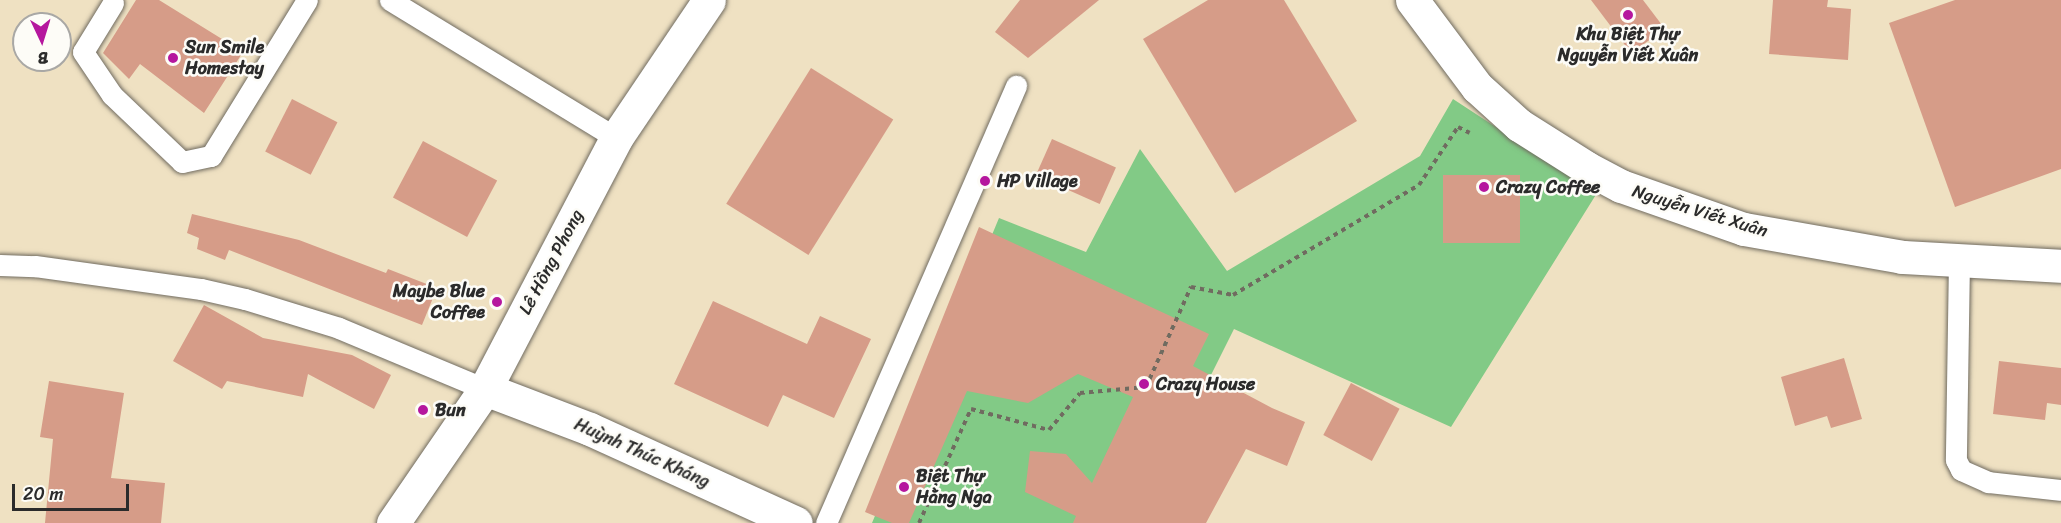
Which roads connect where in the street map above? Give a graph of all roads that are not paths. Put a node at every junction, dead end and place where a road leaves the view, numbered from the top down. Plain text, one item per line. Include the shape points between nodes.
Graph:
1 (307, 0) edge
2 (390, 0) edge
3 (709, 0) edge
4 (1412, 0) edge
5 (113, 3) dead end
6 (1016, 86) dead end
7 (616, 138) junction
8 (1959, 260) junction
9 (0, 265) edge
10 (2061, 266) edge
11 (485, 389) junction
12 (2061, 490) edge
13 (393, 523) edge
14 (796, 523) edge
15 (826, 523) edge

1 - 5 lane via 211,156 182,162 112,95 83,52
2 - 7 lane
3 - 7 street, Lê Hồng Phong
4 - 8 street, Nguyễn Viết Xuân via 1476,87 1519,125 1621,186 1744,229 1902,257
6 - 15 lane
7 - 11 street, Lê Hồng Phong
8 - 10 street, Nguyễn Viết Xuân
8 - 12 lane via 1956,459 1961,470 1988,482
9 - 11 lane via 83,273 245,299 339,328
11 - 13 street, Lê Hồng Phong
11 - 14 street, Huỳnh Thúc Kháng via 590,429

